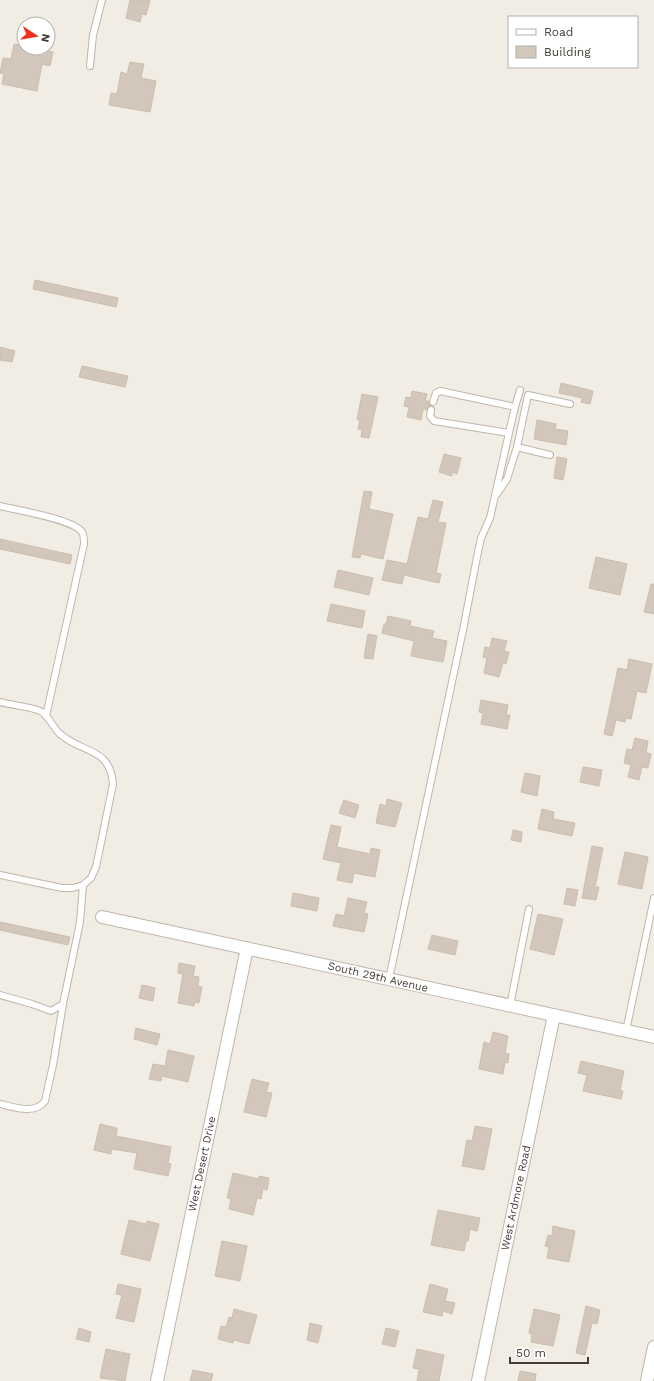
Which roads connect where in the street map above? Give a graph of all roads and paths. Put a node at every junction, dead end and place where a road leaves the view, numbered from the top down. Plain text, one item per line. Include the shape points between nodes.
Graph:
1 (102, 0) edge
2 (90, 66) dead end
3 (520, 390) dead end
4 (433, 402) dead end
5 (570, 404) dead end
6 (515, 407) junction
7 (431, 410) dead end
8 (509, 432) junction
9 (517, 447) junction
10 (550, 455) dead end
11 (496, 495) junction
12 (0, 506) edge
13 (0, 702) edge
14 (46, 716) junction
15 (0, 875) edge
16 (83, 885) junction
17 (654, 898) edge
18 (529, 908) dead end
19 (102, 918) dead end
20 (247, 948) junction
21 (390, 979) junction
22 (0, 995) edge
23 (63, 1004) junction
24 (510, 1006) junction
25 (554, 1015) junction
26 (626, 1031) junction
27 (654, 1037) edge
28 (0, 1104) edge
29 (654, 1348) edge
30 (157, 1381) edge
31 (478, 1381) edge
32 (647, 1381) edge

1 - 2 lane via 93,35
3 - 6 lane
4 - 6 lane via 436,393 440,391
5 - 9 lane via 528,395
6 - 8 lane
7 - 8 lane via 430,416 434,421
8 - 11 lane
9 - 10 lane
9 - 11 lane via 507,479
11 - 21 lane via 478,552
12 - 14 lane via 61,520 81,531 84,538
13 - 14 lane via 37,710
14 - 16 lane via 58,733 68,741 102,758 112,775 113,784 96,867 91,878
15 - 16 lane via 62,888
16 - 23 lane via 80,922
17 - 26 lane
18 - 24 lane
19 - 20 street, South 29th Avenue
20 - 21 street, South 29th Avenue
20 - 30 street, West Desert Drive
21 - 24 street, South 29th Avenue
22 - 23 lane via 51,1011
23 - 28 lane via 54,1065 42,1106 37,1109
24 - 25 street, South 29th Avenue
25 - 26 street, South 29th Avenue
25 - 31 street, West Ardmore Road
26 - 27 street, South 29th Avenue
29 - 32 street

